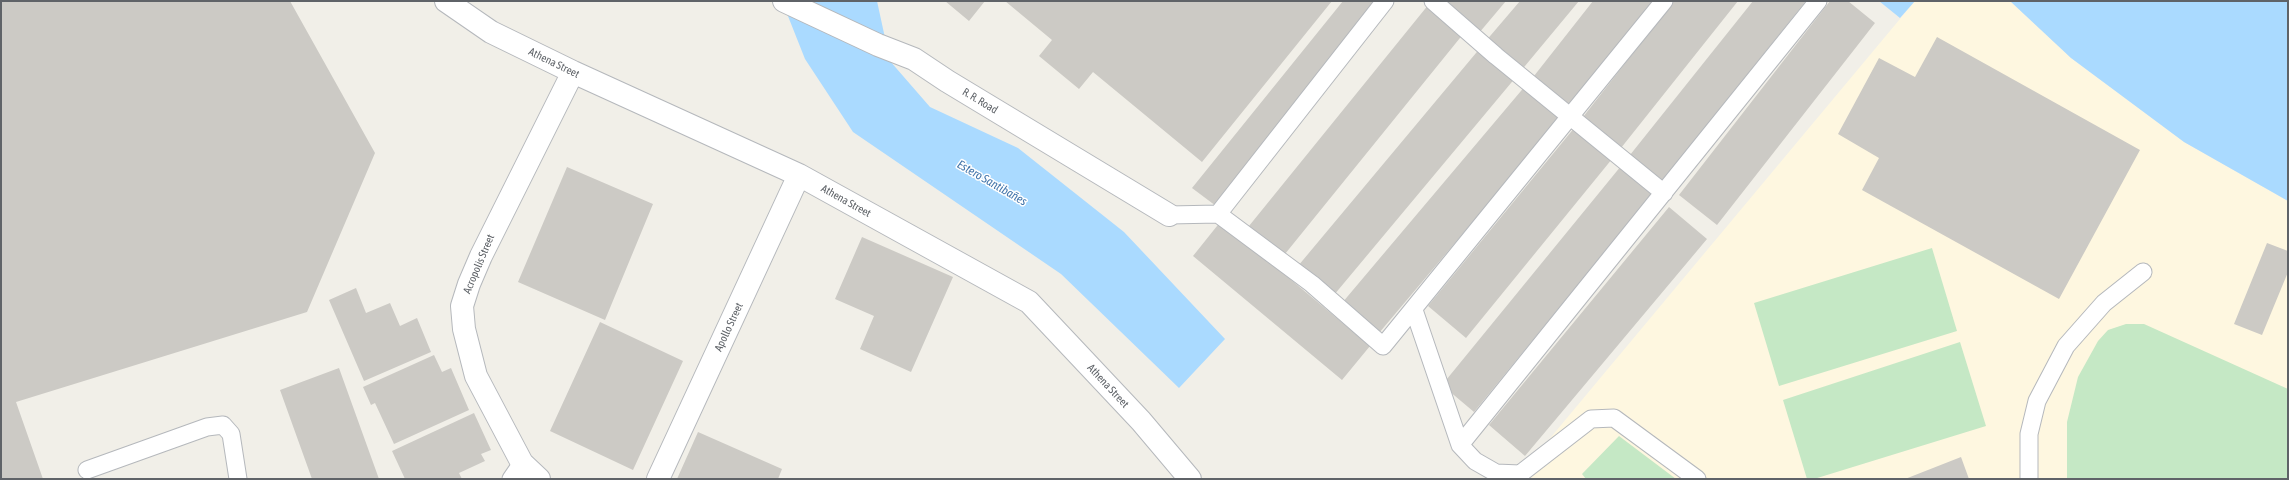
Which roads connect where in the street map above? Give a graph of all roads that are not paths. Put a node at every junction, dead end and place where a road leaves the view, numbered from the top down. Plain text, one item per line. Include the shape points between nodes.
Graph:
1 (446, 1) edge
2 (784, 1) edge
3 (1385, 1) edge
4 (1432, 1) edge
5 (1664, 1) edge
6 (1818, 1) edge
7 (573, 72) junction
8 (1571, 116) junction
9 (799, 175) junction
10 (1664, 193) junction
11 (1218, 214) junction
12 (1169, 215) joint
13 (2143, 272) dead end
14 (1414, 310) junction
15 (1460, 445) junction
16 (87, 470) dead end
17 (517, 471) edge
18 (238, 479) edge
19 (539, 479) edge
20 (658, 479) edge
21 (1190, 479) edge
22 (1697, 479) edge
23 (2029, 479) edge

1 - 7 street, Athena Street via 491,32
2 - 12 street, R. R. Road via 914,59
3 - 11 lane
4 - 8 lane
5 - 8 lane
6 - 10 lane
7 - 9 street, Athena Street
7 - 17 street, Acropolis Street via 481,256 468,284 462,306 464,329 476,376
8 - 10 lane
8 - 14 lane
9 - 20 street, Apollo Street
9 - 21 street, Athena Street via 1029,302 1141,421
10 - 15 lane
11 - 12 lane
11 - 14 lane via 1314,282 1383,346
13 - 23 lane via 2104,303 2066,346 2037,401 2029,434
14 - 15 lane
15 - 22 lane via 1475,461 1496,473 1520,474 1591,419 1614,418
16 - 18 lane via 207,427 223,425 231,434
17 - 19 street, Acropolis Street

